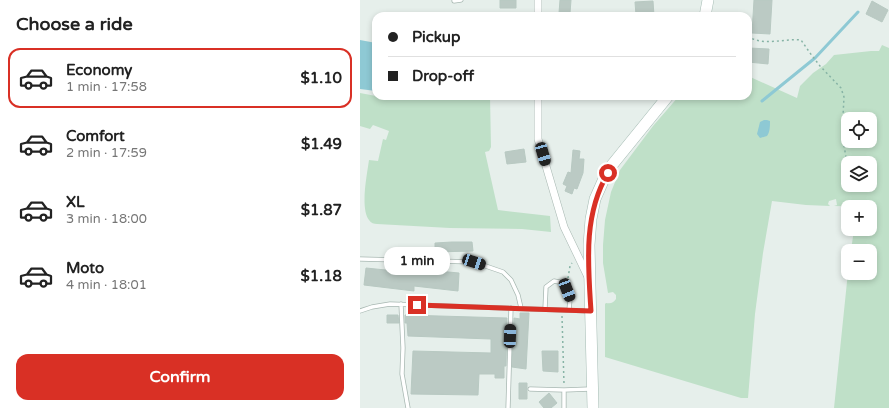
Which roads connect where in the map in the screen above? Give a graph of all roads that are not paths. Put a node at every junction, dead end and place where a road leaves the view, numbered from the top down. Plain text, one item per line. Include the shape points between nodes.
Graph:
1 (454, 0) edge
2 (461, 0) edge
3 (538, 0) edge
4 (708, 0) edge
5 (538, 12) edge
6 (706, 12) edge
7 (538, 100) edge
8 (665, 100) edge
9 (360, 259) edge
10 (589, 279) junction
11 (401, 304) junction
12 (511, 308) junction
13 (521, 308) junction
14 (544, 309) junction
15 (569, 310) junction
16 (360, 311) edge
17 (591, 311) junction
18 (593, 388) junction
19 (530, 389) dead end
20 (564, 390) junction
21 (408, 408) edge
22 (508, 408) edge
23 (564, 408) edge
24 (593, 408) edge

1 - 2 lane
3 - 5 street
4 - 6 main road
7 - 10 street via 538,139 564,227
8 - 10 main road via 612,165 600,187 590,225
9 - 13 lane via 474,262 503,272 511,280
10 - 17 main road
11 - 12 lane
11 - 16 lane
11 - 21 lane via 402,374
12 - 13 lane
12 - 22 lane
13 - 14 lane
14 - 15 lane
14 - 15 lane via 546,287 554,281 564,283 570,299
15 - 17 lane
17 - 18 main road
18 - 20 lane
18 - 24 main road
19 - 20 lane
20 - 23 lane

